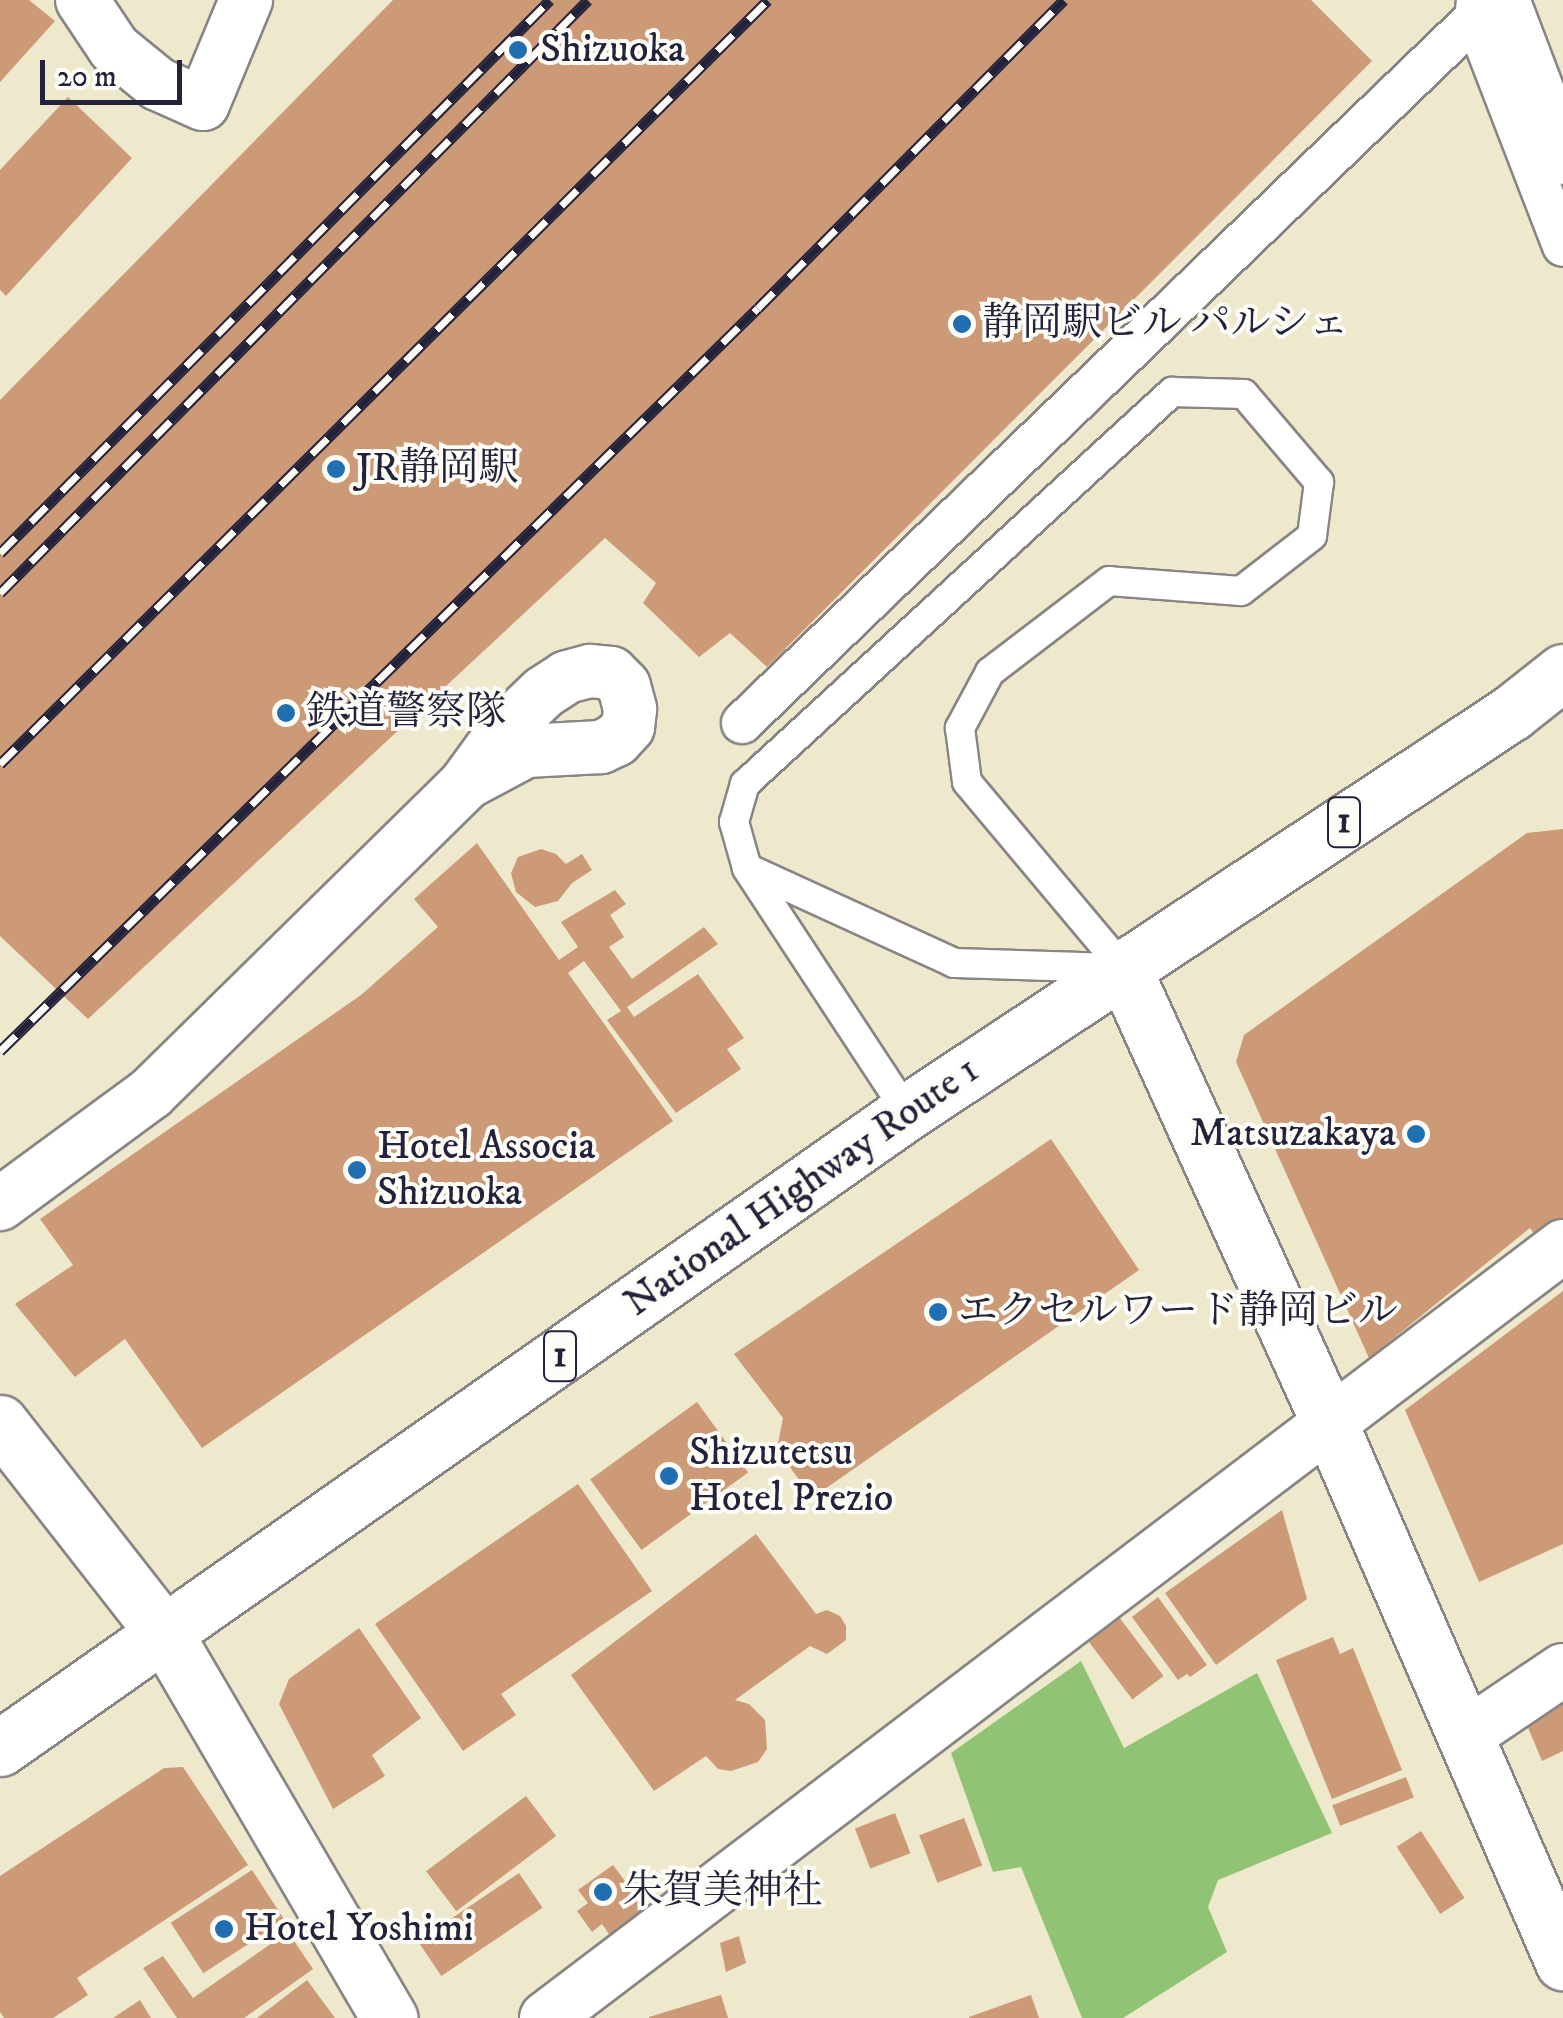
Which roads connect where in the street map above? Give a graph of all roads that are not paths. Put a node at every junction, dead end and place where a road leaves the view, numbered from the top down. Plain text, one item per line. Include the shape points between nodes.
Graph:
1 (82, 0) edge
2 (246, 0) edge
3 (1485, 6) edge
4 (1563, 158) edge
5 (1563, 246) edge
6 (1563, 672) edge
7 (742, 723) dead end
8 (466, 783) dead end
9 (748, 868) junction
10 (1122, 968) junction
11 (907, 1112) junction
12 (0, 1204) edge
13 (1563, 1246) edge
14 (1329, 1422) junction
15 (0, 1423) edge
16 (165, 1634) junction
17 (1563, 1670) edge
18 (1466, 1736) junction
19 (0, 1748) edge
20 (1563, 1962) edge
21 (388, 2018) edge
22 (546, 2018) edge

1 - 2 street via 114,48 158,84 203,104
3 - 4 street
3 - 5 street
3 - 7 street
6 - 10 main road, National Highway Route 1 / 1
8 - 12 street via 151,1093
9 - 10 lane via 954,962
9 - 10 lane via 734,822 745,784 1172,392 1244,394 1319,482 1312,536 1241,591 1109,581 990,672 960,728 967,782
9 - 11 lane
10 - 11 main road, National Highway Route 1 / 1
10 - 14 main road
11 - 16 main road, National Highway Route 1 / 1
13 - 14 street
14 - 18 main road
14 - 22 street
15 - 16 main road
16 - 19 main road, National Highway Route 1 / 1
16 - 21 main road
17 - 18 street
18 - 20 main road

